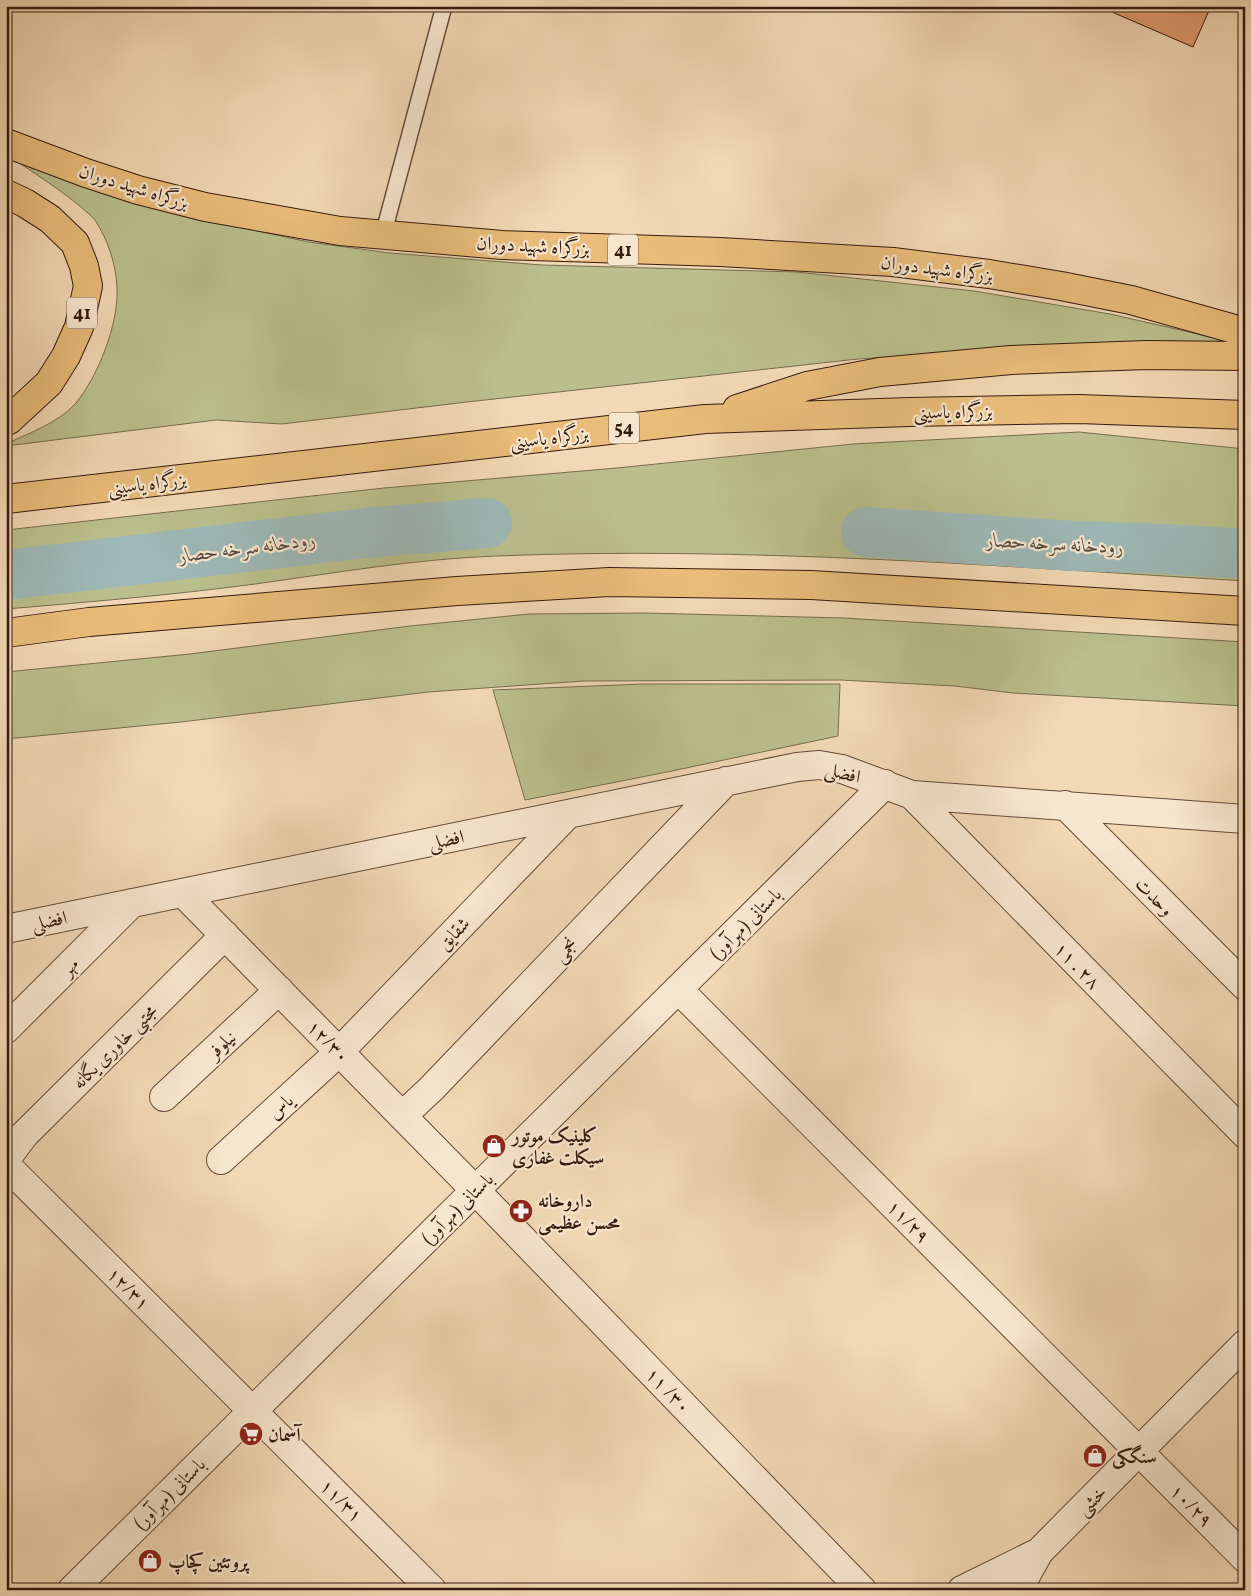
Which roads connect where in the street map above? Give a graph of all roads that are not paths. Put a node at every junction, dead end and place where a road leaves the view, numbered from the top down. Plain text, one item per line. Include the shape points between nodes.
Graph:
1 (444, 6) edge
2 (6, 143) edge
3 (6, 194) edge
4 (383, 235) junction
5 (1245, 332) edge
6 (1245, 356) edge
7 (1245, 415) edge
8 (705, 419) junction
9 (6, 422) edge
10 (6, 499) edge
11 (1245, 611) edge
12 (6, 633) edge
13 (726, 782) junction
14 (885, 784) junction
15 (912, 795) junction
16 (1065, 805) junction
17 (568, 814) junction
18 (1245, 819) edge
19 (182, 893) junction
20 (132, 903) junction
21 (6, 929) edge
22 (224, 935) junction
23 (1245, 986) edge
24 (279, 990) junction
25 (678, 990) junction
26 (6, 1029) edge
27 (339, 1052) junction
28 (164, 1097) dead end
29 (402, 1116) junction
30 (1245, 1134) edge
31 (6, 1159) edge
32 (221, 1160) dead end
33 (6, 1165) edge
34 (475, 1190) junction
35 (1245, 1344) edge
36 (253, 1410) junction
37 (1139, 1452) junction
38 (1039, 1552) junction
39 (1245, 1558) edge
40 (72, 1590) edge
41 (432, 1590) edge
42 (862, 1590) edge
43 (962, 1590) edge
44 (1018, 1590) edge

1 - 4 lane
2 - 4 highway, بزرگراه شهید دوران / 41 via 129,187 205,207 340,231
3 - 9 highway, 41 via 50,219 75,243 88,286 79,327 66,356 49,383
4 - 5 highway, بزرگراه شهید دوران / 41 via 502,245 893,262 1061,286 1130,300
6 - 8 highway via 1146,355 1011,360 880,372 807,386
7 - 8 highway, بزرگراه یاسینی / 54 via 1080,409
8 - 10 highway, بزرگراه یاسینی / 54
11 - 12 highway via 811,585 609,582 458,591 98,621
13 - 14 street, افضلی via 819,765 842,769
13 - 17 street, افضلی
13 - 29 street, نجمی
14 - 15 street, افضلی
14 - 25 street, باستانی (مهرآور)
15 - 16 street
15 - 30 street, ۱۱ . ۲۸
16 - 18 street
16 - 23 street, وحدت
17 - 19 street, افضلی
17 - 27 street, شقایق
19 - 20 street, افضلی
19 - 22 street, ۱۲/۳۰
20 - 21 street, افضلی
20 - 26 street, مهر
22 - 24 street, ۱۲/۳۰
22 - 31 street, مجتبی خاوری یگانه via 24,1135
24 - 27 street, ۱۲/۳۰
24 - 28 street, نیلوفر
25 - 34 street, باستانی (مهرآور)
25 - 37 street, ۱۱/۲۹
27 - 29 street, ۱۲/۳۰
27 - 32 street, یاس
29 - 34 street, ۱۲/۳۰
33 - 36 street, ۱۲/۳۱
34 - 36 street, باستانی (مهرآور)
34 - 42 street, ۱۱ /۳۰
35 - 37 street, خشی
36 - 40 street, باستانی (مهرآور)
36 - 41 street, ۱۱/۳۱
37 - 38 street, خشی
37 - 39 street, ۱۰/۲۹
38 - 43 street, خشی
38 - 44 street

